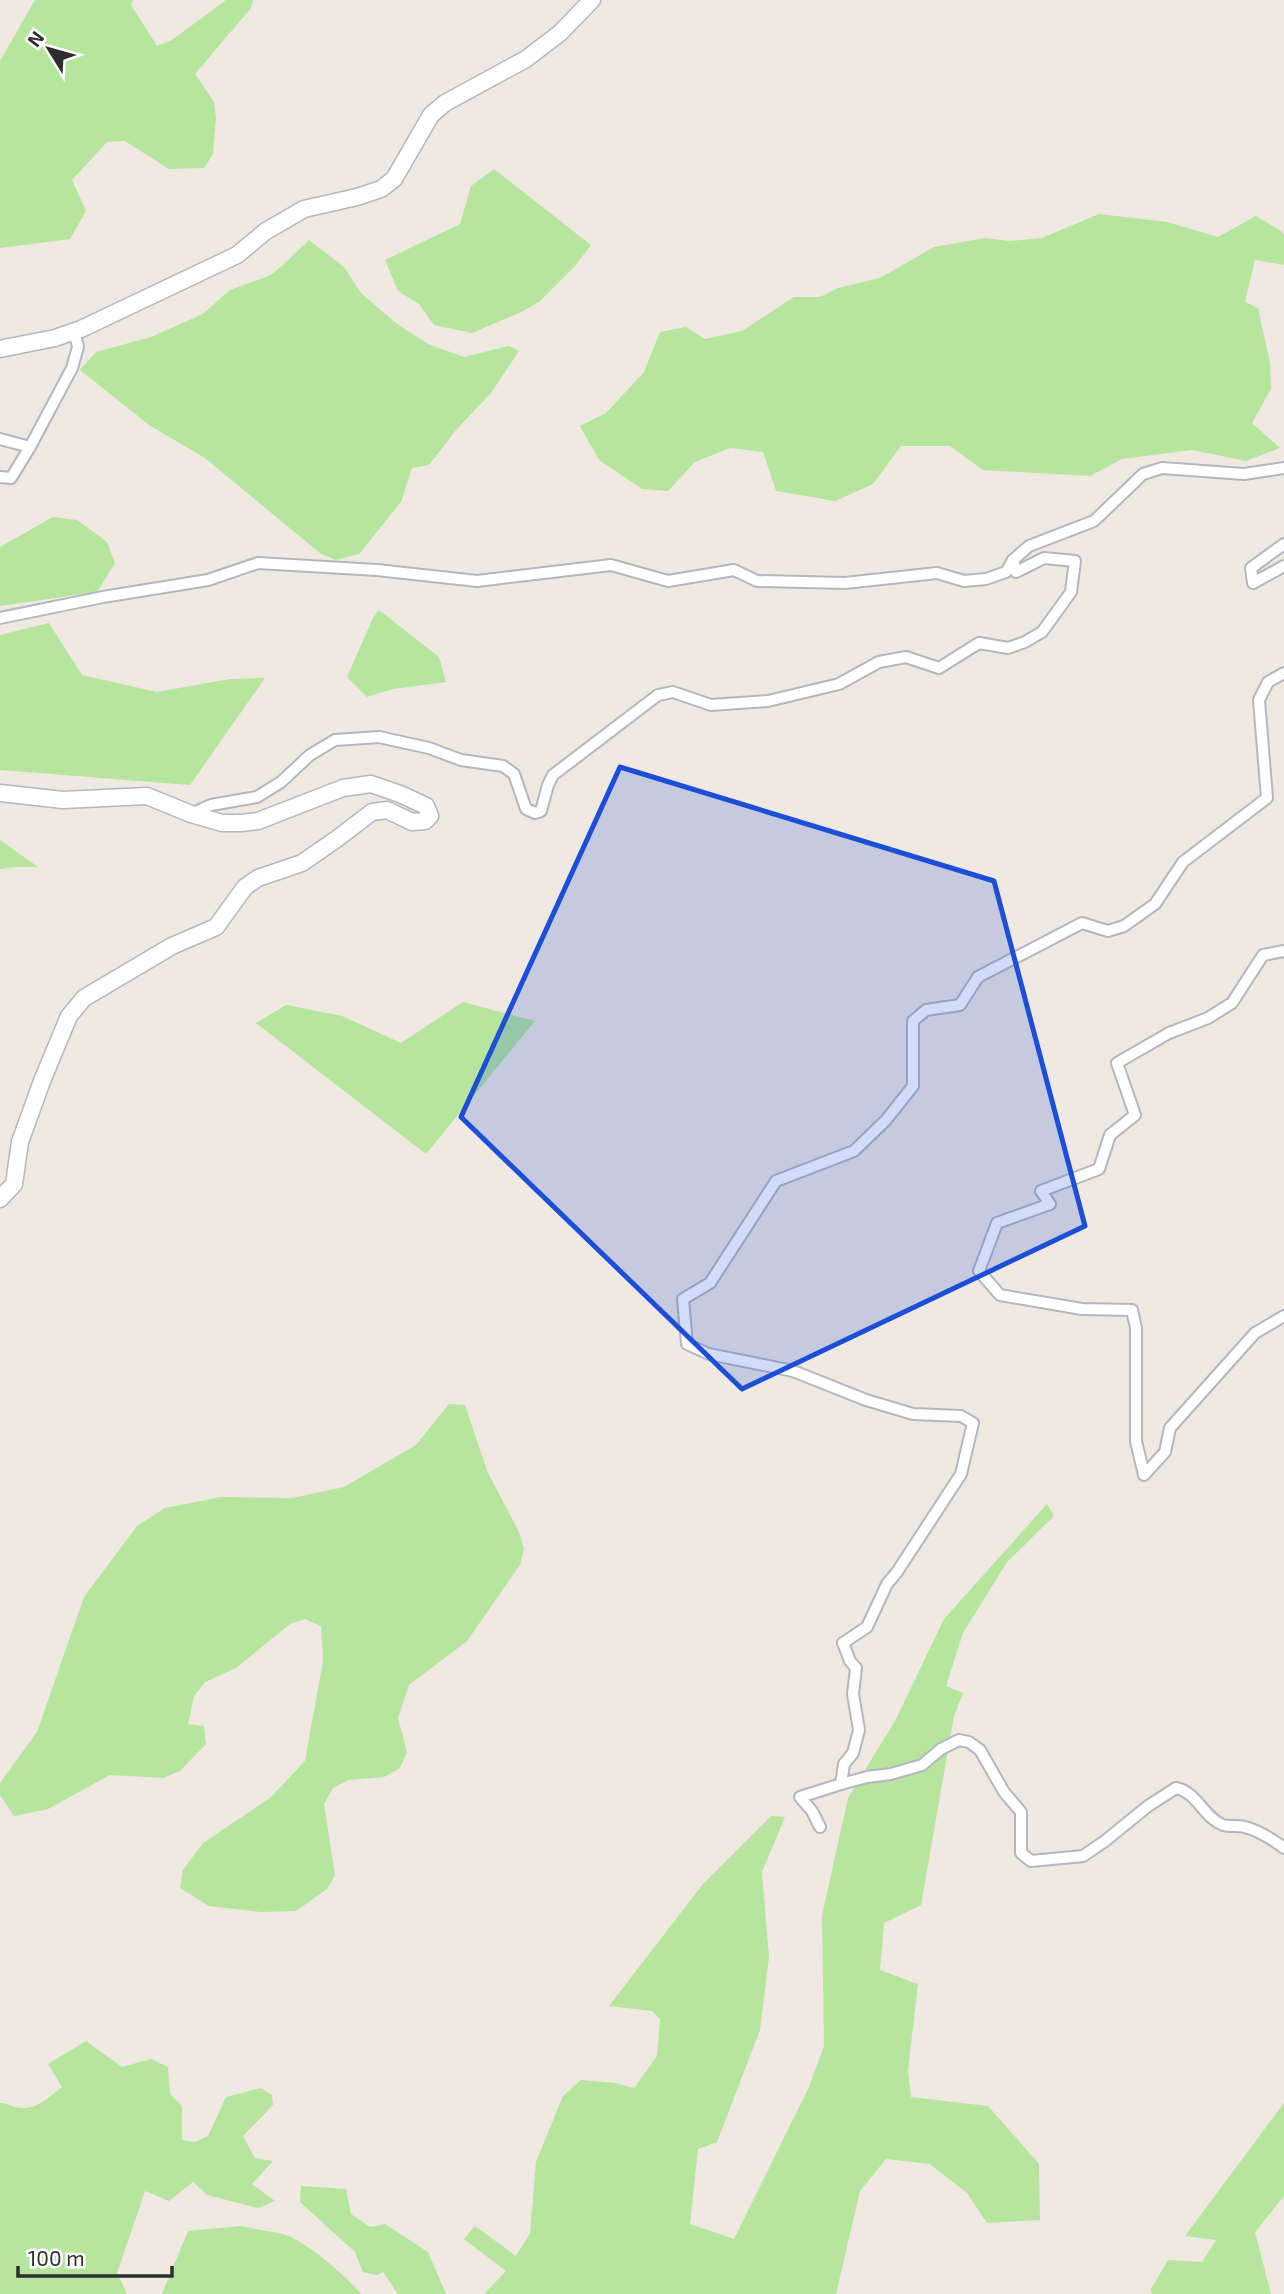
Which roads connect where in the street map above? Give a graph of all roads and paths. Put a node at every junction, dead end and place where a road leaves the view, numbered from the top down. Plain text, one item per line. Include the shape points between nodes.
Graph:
1 (592, 0) edge
2 (74, 331) junction
3 (0, 349) edge
4 (0, 439) edge
5 (30, 447) junction
6 (1284, 468) edge
7 (0, 477) edge
8 (1284, 544) edge
9 (1013, 560) junction
10 (1284, 566) edge
11 (0, 618) edge
12 (1284, 673) edge
13 (0, 793) edge
14 (191, 814) junction
15 (1284, 950) edge
16 (0, 1199) edge
17 (1284, 1315) edge
18 (841, 1784) junction
19 (820, 1827) dead end
20 (1284, 1848) edge

1 - 2 main road via 526,59 445,103 431,116 394,179 381,189 304,209 236,255
2 - 3 main road
2 - 5 street via 78,347 72,368
4 - 5 street
5 - 7 street via 11,478
6 - 9 street via 1244,474 1162,468 1143,474 1094,521 1029,546
8 - 10 street via 1251,568 1253,583
9 - 11 street via 1006,572 986,579 964,581 937,573 845,583 757,581 734,570 668,581 611,565 477,581 258,564 208,580
9 - 14 street via 1016,572 1044,558 1075,561 1071,592 1042,632 1025,642 1009,648 979,643 939,668 906,657 879,662 839,684 768,701 710,705 674,692 658,695 553,775 541,811 535,813 526,809 514,774 503,766 461,760 379,737 335,740 257,797 211,805
12 - 18 street via 1268,682 1259,700 1267,798 1183,862 1155,904 1124,926 1108,931 1082,923 978,976 960,1005 926,1010 913,1021 913,1086 886,1120 854,1151 776,1181 710,1283 683,1299 687,1344 709,1354 793,1371 913,1414 961,1416 973,1423 961,1474 887,1584 867,1627 843,1643 856,1668 853,1694 859,1730
13 - 14 main road via 63,800 147,796
14 - 16 main road via 222,823 258,821 343,788 371,784 426,806 430,816 412,822 387,810 372,812 302,863 245,887 216,927 173,946 84,998 69,1016 42,1081 20,1142 14,1184
15 - 17 street via 1263,955 1232,1003 1118,1063 1135,1115 1110,1135 1100,1169 1041,1191 1050,1204 997,1223 979,1271 1000,1295 1082,1309 1132,1310 1136,1441 1143,1475 1165,1452 1170,1428 1255,1332
18 - 19 street via 800,1797
18 - 20 street via 922,1765 959,1740 980,1750 1021,1812 1021,1853 1031,1861 1083,1856 1176,1788 1185,1790 1222,1825 1243,1826

